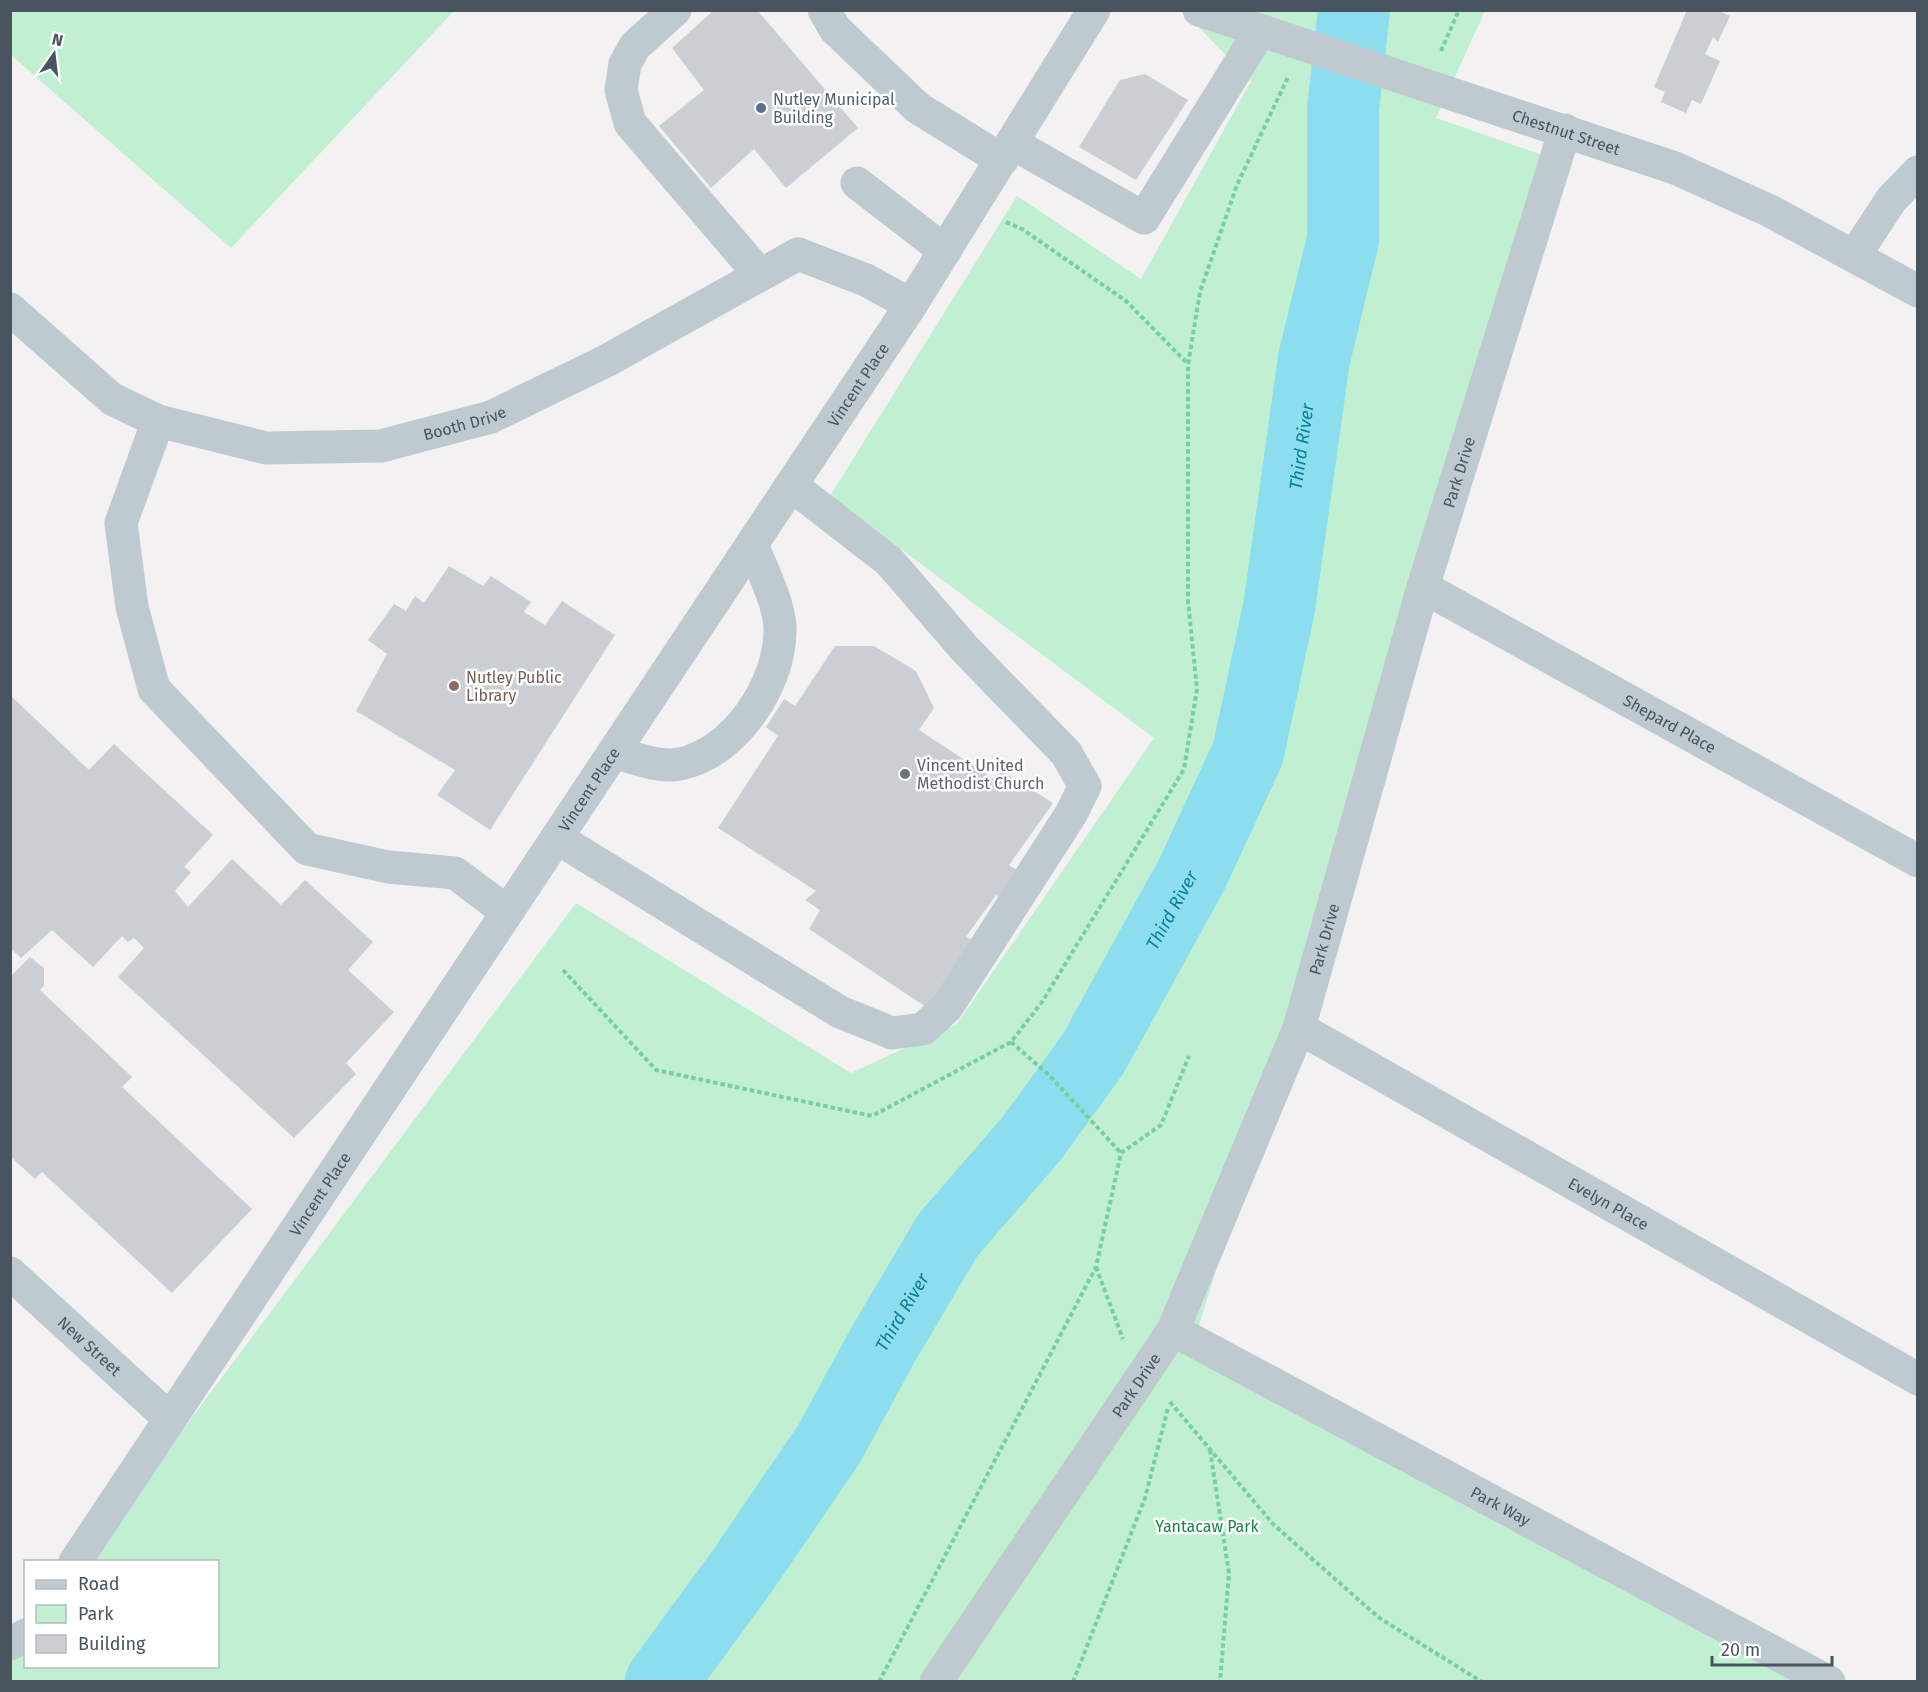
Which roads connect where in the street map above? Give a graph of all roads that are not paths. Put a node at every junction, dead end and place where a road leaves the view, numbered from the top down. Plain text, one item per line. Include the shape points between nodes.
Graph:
1 (675, 10) edge
2 (824, 10) edge
3 (1094, 10) edge
4 (1199, 10) edge
5 (1260, 31) junction
6 (1565, 130) junction
7 (1007, 151) junction
8 (1917, 172) edge
9 (856, 183) dead end
10 (945, 251) junction
11 (1855, 255) junction
12 (760, 274) junction
13 (1917, 291) edge
14 (911, 305) junction
15 (10, 309) edge
16 (158, 421) junction
17 (791, 485) junction
18 (752, 544) junction
19 (1423, 587) junction
20 (614, 752) junction
21 (557, 838) junction
22 (1917, 861) edge
23 (507, 912) junction
24 (1299, 1028) junction
25 (10, 1273) edge
26 (1173, 1330) junction
27 (1917, 1378) edge
28 (170, 1419) junction
29 (76, 1560) edge
30 (24, 1636) edge
31 (10, 1644) edge
32 (936, 1682) edge
33 (1829, 1682) edge

1 - 12 street via 635,46 625,64 621,90 630,123
2 - 7 street via 835,29 918,108
3 - 7 street, Vincent Place
4 - 5 street, Chestnut Street
5 - 6 street, Chestnut Street
5 - 7 street via 1144,218
6 - 11 street, Chestnut Street via 1722,188
6 - 19 street, Park Drive
7 - 10 street, Vincent Place
8 - 11 street via 1890,200
9 - 10 street
10 - 14 street, Vincent Place
11 - 13 street, Chestnut Street
12 - 14 street, Booth Drive via 798,254 866,280
12 - 16 street, Booth Drive via 606,361 491,417 381,446 266,448
14 - 17 street, Vincent Place
15 - 16 street, Booth Drive via 112,399
16 - 23 street via 121,523 132,607 154,689 307,849 388,867 455,873
17 - 18 street, Vincent Place
17 - 21 street via 890,561 965,649 1066,753 1085,786 947,1007 923,1029 892,1033 840,1012
18 - 20 street, Vincent Place
18 - 20 street via 780,629 777,661 739,729 716,750 680,764 652,764
19 - 22 street, Shepard Place
19 - 24 street, Park Drive
20 - 21 street, Vincent Place
21 - 23 street, Vincent Place
23 - 28 street, Vincent Place
24 - 26 street, Park Drive
24 - 27 street, Evelyn Place
25 - 28 street, New Street
26 - 32 street, Park Drive
26 - 33 street, Park Way
28 - 29 street, Vincent Place
30 - 31 street

